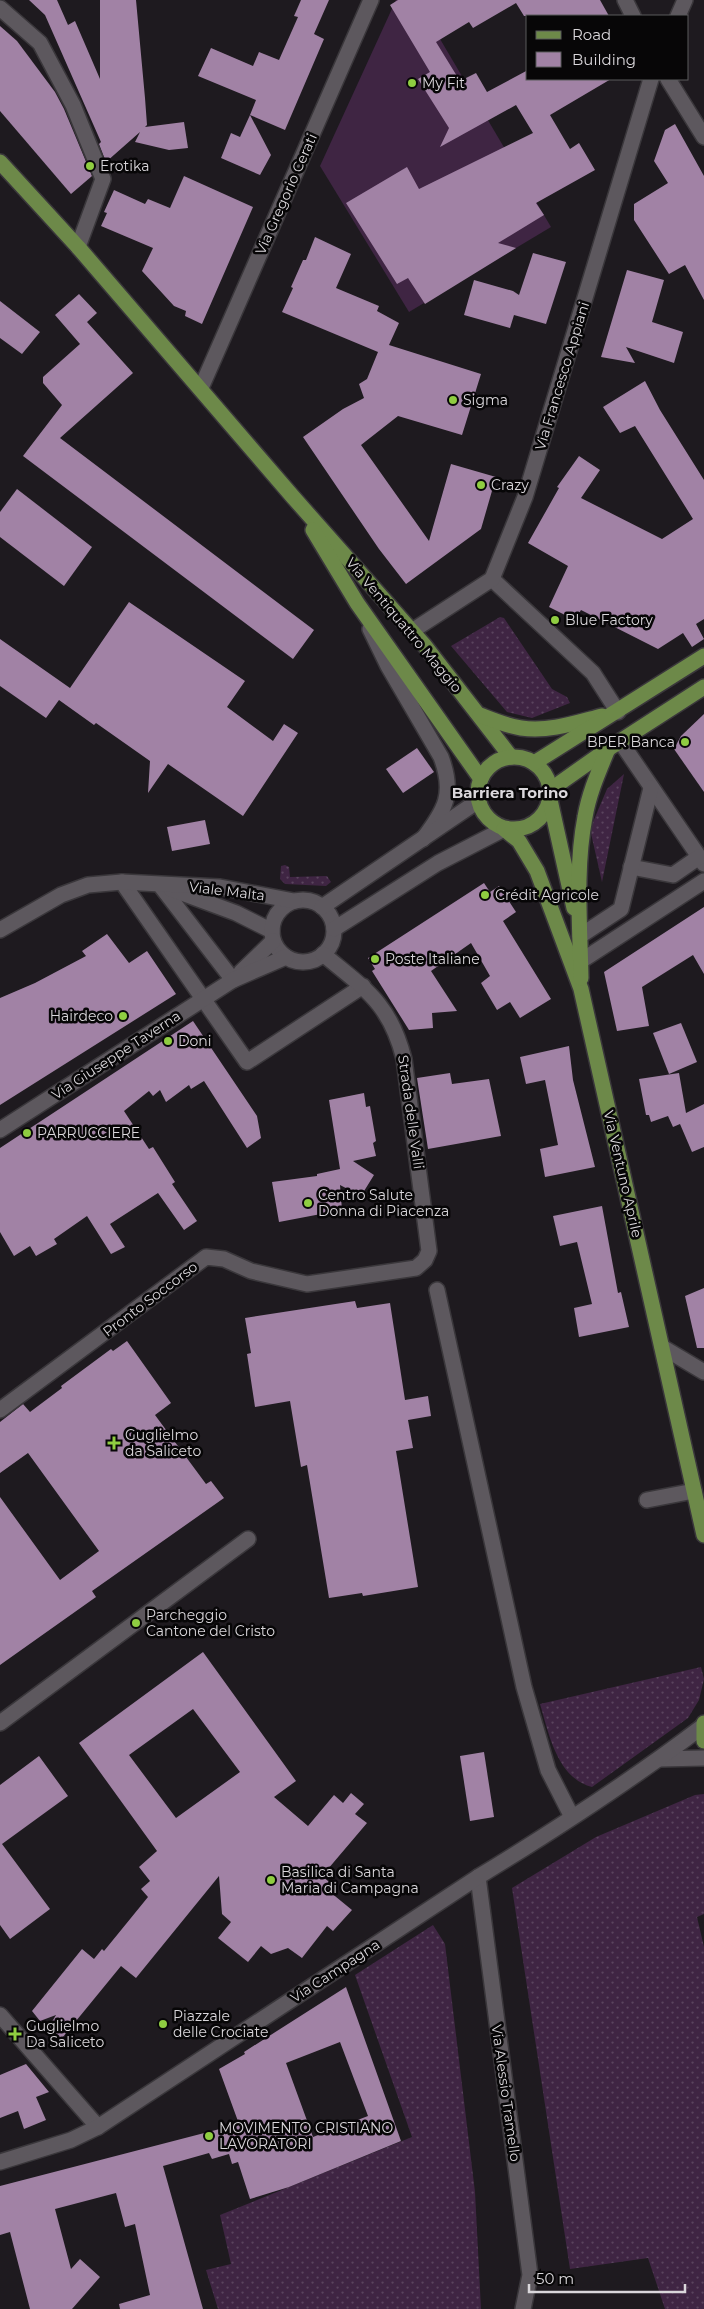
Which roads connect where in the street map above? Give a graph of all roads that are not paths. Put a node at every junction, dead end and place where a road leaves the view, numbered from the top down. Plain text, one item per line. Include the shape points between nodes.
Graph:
1 (371, 0) edge
2 (624, 0) edge
3 (685, 0) edge
4 (0, 8) edge
5 (632, 15) edge
6 (678, 15) edge
7 (651, 80) edge
8 (669, 80) edge
9 (704, 138) edge
10 (0, 162) edge
11 (78, 247) junction
12 (201, 388) junction
13 (293, 497) junction
14 (492, 579) junction
15 (357, 603) junction
16 (412, 631) junction
17 (704, 656) edge
18 (704, 686) edge
19 (618, 712) junction
20 (480, 715) junction
21 (614, 745) junction
22 (511, 757) junction
23 (534, 763) junction
24 (481, 779) junction
25 (651, 788) junction
26 (550, 795) junction
27 (478, 801) junction
28 (504, 829) junction
29 (422, 839) junction
30 (701, 861) edge
31 (631, 867) junction
32 (704, 881) edge
33 (122, 882) junction
34 (160, 885) junction
35 (294, 901) junction
36 (322, 907) junction
37 (334, 929) junction
38 (0, 930) edge
39 (272, 936) junction
40 (580, 936) junction
41 (323, 954) junction
42 (286, 957) junction
43 (581, 961) junction
44 (232, 980) junction
45 (364, 986) junction
46 (581, 989) junction
47 (203, 999) junction
48 (0, 1130) edge
49 (429, 1251) joint
50 (437, 1290) dead end
51 (662, 1347) junction
52 (704, 1372) edge
53 (0, 1410) edge
54 (694, 1490) junction
55 (647, 1500) dead end
56 (704, 1535) edge
57 (248, 1539) dead end
58 (0, 1723) edge
59 (704, 1725) edge
60 (704, 1741) edge
61 (704, 1758) edge
62 (660, 1759) junction
63 (572, 1817) junction
64 (478, 1876) junction
65 (0, 2015) edge
66 (98, 2127) junction
67 (0, 2162) edge
68 (523, 2309) edge

1 - 12 street, Via Gregorio Cerati
2 - 5 street
3 - 6 street
4 - 11 street via 40,43 74,105 103,179
7 - 14 street, Via Francesco Appiani via 525,498
8 - 9 street
10 - 11 main road, Via Ventiquattro Maggio
11 - 12 main road, Via Ventiquattro Maggio
12 - 13 main road, Via Ventiquattro Maggio
13 - 15 main road, Via Ventiquattro Maggio
13 - 16 main road, Via Ventiquattro Maggio
14 - 16 street
14 - 19 street via 593,673
15 - 24 main road, Via Ventiquattro Maggio
15 - 29 street via 446,771 449,792 438,818
16 - 20 main road, Via Ventiquattro Maggio
17 - 19 main road
18 - 21 main road
19 - 20 main road via 548,729 522,728
19 - 23 main road
20 - 22 main road, Via Ventiquattro Maggio
21 - 25 street
21 - 26 main road
21 - 40 main road via 595,779 585,818
22 - 23 main road
22 - 24 main road via 493,764
23 - 26 main road via 542,770
24 - 27 main road
25 - 30 street
25 - 31 street
26 - 28 main road via 541,818 534,824
26 - 40 main road
27 - 28 main road via 487,818
27 - 29 street
28 - 37 street via 438,863
28 - 46 main road, Via Ventuno Aprile via 519,841 537,871
29 - 36 street
30 - 31 street via 673,875
31 - 40 street via 621,910
32 - 43 street
33 - 34 street, Viale Malta
33 - 38 street, Viale Malta via 88,885 60,894
33 - 47 street
34 - 35 street, Viale Malta via 220,887
34 - 39 street, Viale Malta via 236,913
34 - 44 street
35 - 36 street via 314,902
35 - 39 street via 278,912 273,921
36 - 37 street
37 - 41 street via 329,947
39 - 42 street
39 - 44 street, Via Giuseppe Taverna
40 - 43 main road
41 - 42 street via 305,962
41 - 45 street, Strada delle Valli
42 - 44 street, Via Giuseppe Taverna
43 - 46 main road
44 - 47 street, Via Giuseppe Taverna
45 - 47 street via 247,1062
45 - 49 street, Strada delle Valli via 383,1008 398,1034
46 - 51 main road, Via Ventuno Aprile
47 - 48 street, Via Giuseppe Taverna
49 - 53 street, Pronto Soccorso via 416,1268 307,1284 206,1257
50 - 63 street via 524,1687 548,1770
51 - 52 street
51 - 54 main road, Via Ventuno Aprile
54 - 55 street
54 - 56 main road, Via Ventuno Aprile
57 - 58 street
59 - 60 main road
59 - 62 street, Via Campagna
61 - 62 street
62 - 63 street, Via Campagna
63 - 64 street, Via Campagna
64 - 66 street, Via Campagna
64 - 68 street, Via Alessio Tramello via 530,2275
65 - 66 street
66 - 67 street, Via Campagna via 71,2140

